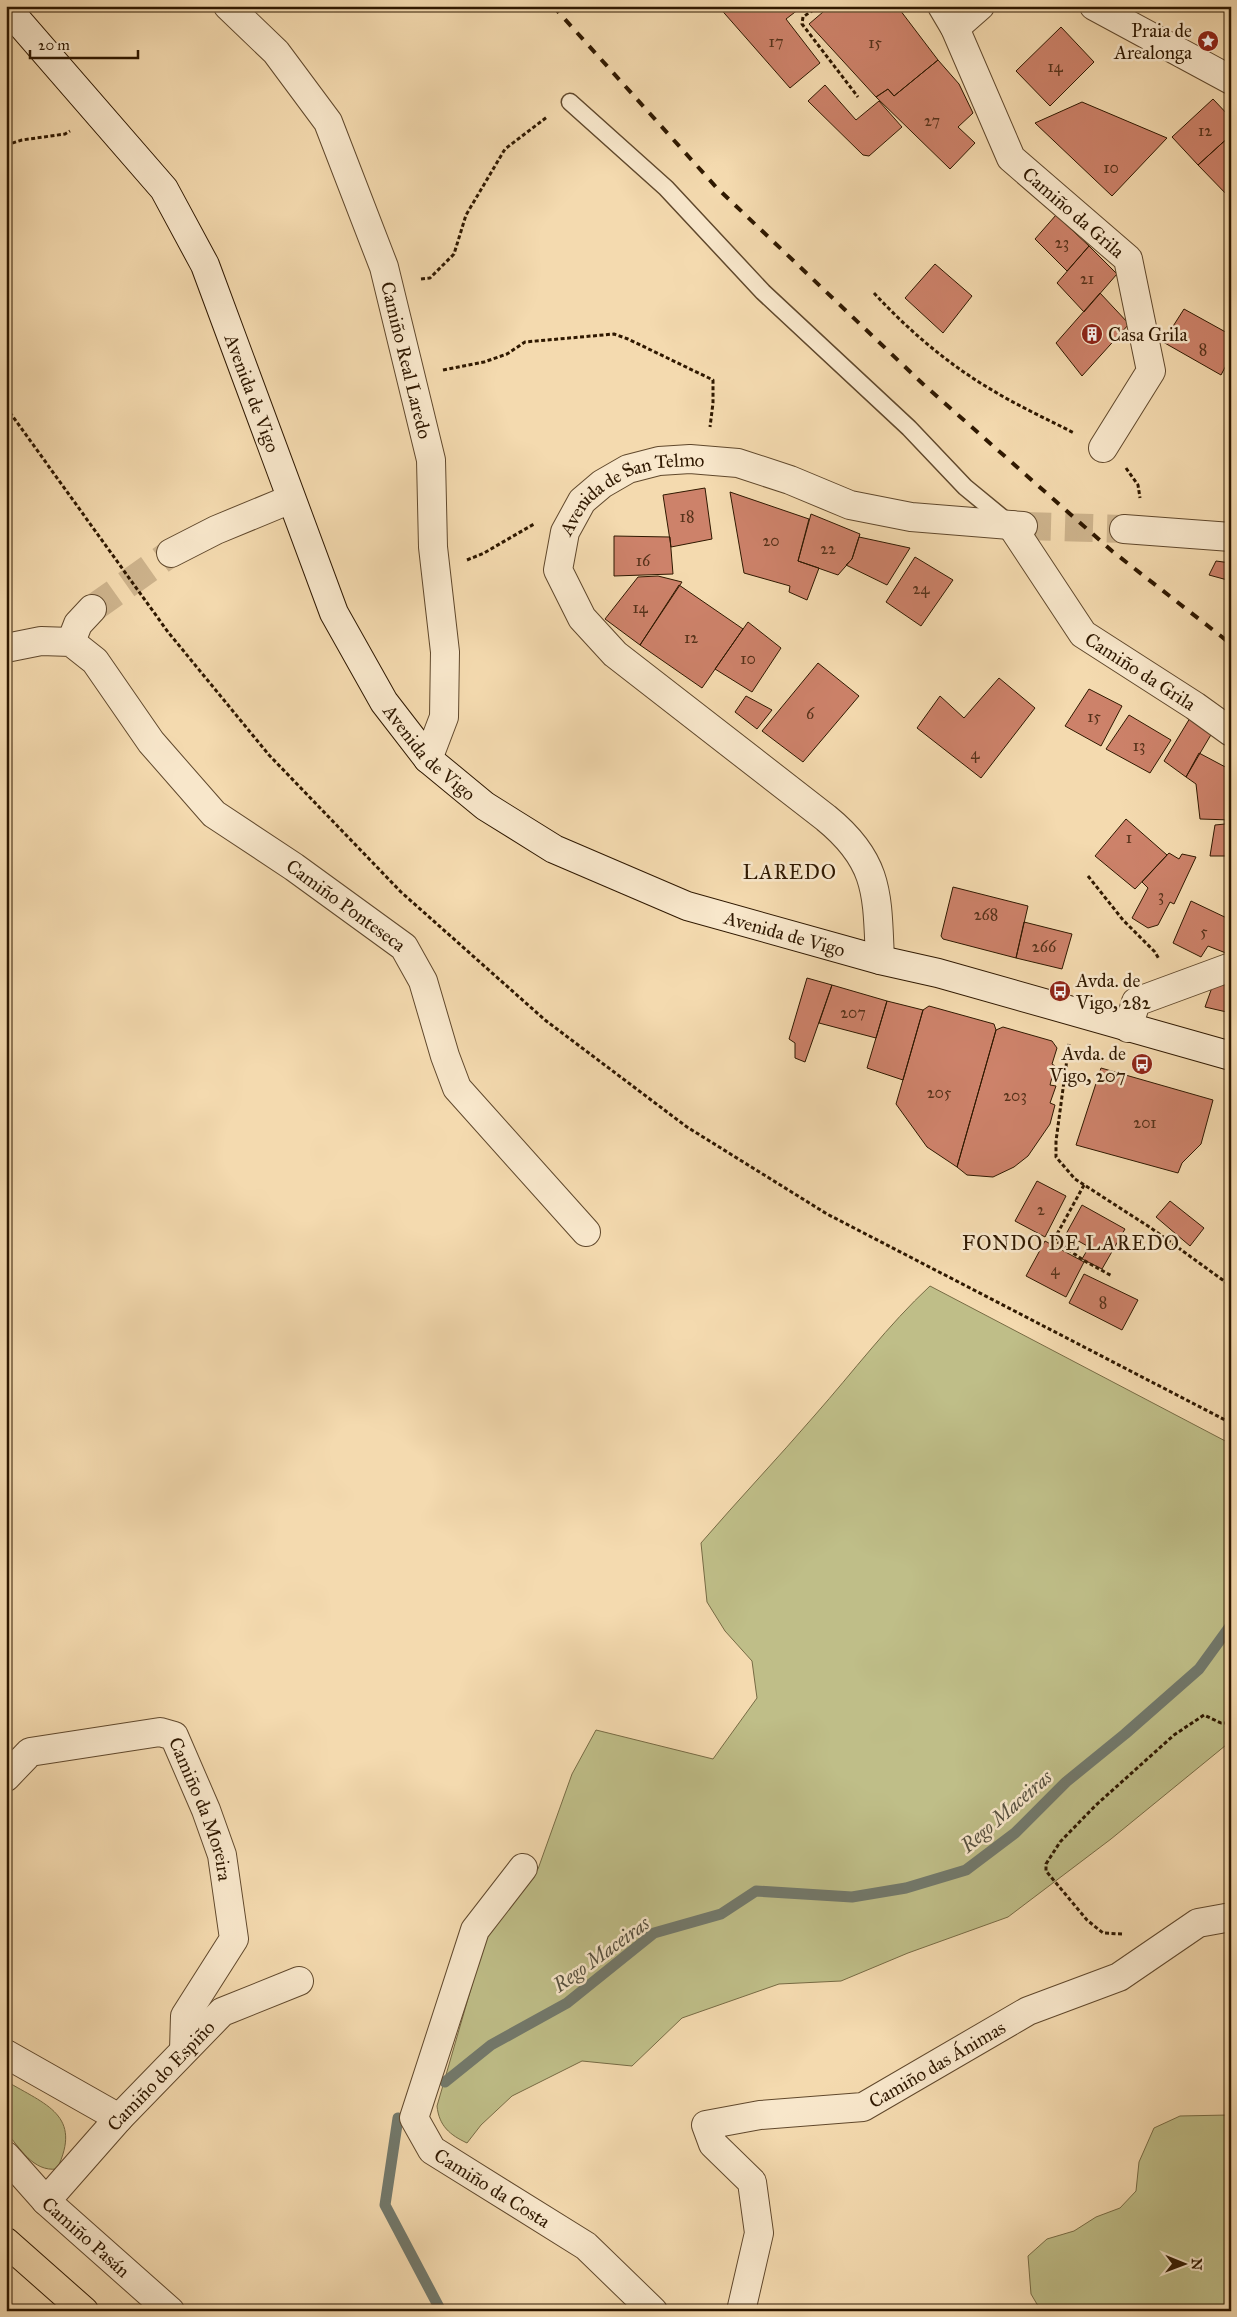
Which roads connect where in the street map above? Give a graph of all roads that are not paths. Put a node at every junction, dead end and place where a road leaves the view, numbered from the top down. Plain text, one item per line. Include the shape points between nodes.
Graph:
1 (228, 6) edge
2 (980, 6) edge
3 (1094, 6) edge
4 (6, 7) edge
5 (948, 17) edge
6 (1231, 80) edge
7 (570, 102) road end
8 (1102, 448) road end
9 (291, 499) junction
10 (1017, 526) junction
11 (1124, 529) tunnel mouth
12 (1231, 537) edge
13 (170, 554) tunnel mouth
14 (92, 609) tunnel mouth
15 (71, 642) junction
16 (6, 648) edge
17 (1231, 732) edge
18 (428, 759) junction
19 (880, 960) junction
20 (1231, 967) edge
21 (1128, 1028) junction
22 (1231, 1056) edge
23 (586, 1232) dead end
24 (6, 1777) edge
25 (523, 1868) dead end
26 (1231, 1917) edge
27 (299, 1981) dead end
28 (184, 2050) junction
29 (6, 2054) edge
30 (119, 2118) junction
31 (6, 2156) edge
32 (46, 2201) junction
33 (6, 2242) edge
34 (84, 2311) edge
35 (170, 2311) edge
36 (653, 2311) edge
37 (741, 2311) edge

1 - 18 street, Camiño Real Laredo via 276,52 328,122 384,268 431,460 433,547 444,652 444,717
2 - 5 street, Camiño da Grila
3 - 6 street
4 - 9 street, Avenida de Vigo via 164,189 205,265
5 - 8 street, Camiño da Grila via 1010,158 1128,259 1151,371
7 - 10 lane via 666,188 763,292 909,428 966,487
9 - 13 street via 216,530
9 - 18 street, Avenida de Vigo via 334,612 384,702
10 - 17 street, Camiño da Grila via 1083,634
10 - 19 street, Avenida de San Telmo via 911,517 850,505 738,463 690,459 659,461 628,470 602,484 582,501 565,532 558,570 582,618 615,654 826,818 858,850 871,873 878,912
11 - 12 street
14 - 15 street via 78,624
15 - 16 street via 41,641
15 - 23 street, Camiño Ponteseca via 95,661 150,742 214,814 404,947 423,981 457,1088
18 - 19 street, Avenida de Vigo via 485,806 554,850 687,906
19 - 21 street, Avenida de Vigo via 938,973
20 - 21 street via 1136,1002
21 - 22 street, Avenida de Vigo
24 - 28 street, Camiño da Moreira via 30,1752 160,1732 174,1736 222,1855 234,1939 186,2016
25 - 36 street, Camiño da Costa via 475,1930 414,2118 432,2150 586,2246
26 - 37 street, Camiño das Ánimas via 1198,1923 1119,1977 1028,2011 863,2107 760,2115 706,2125 713,2144 752,2182 759,2233
27 - 28 street, Camiño do Espiño via 222,2012
28 - 30 street, Camiño do Espiño
29 - 30 street
30 - 32 street, Camiño do Espiño
31 - 32 street, Camiño Pasán
32 - 35 street, Camiño Pasán
33 - 34 highway

